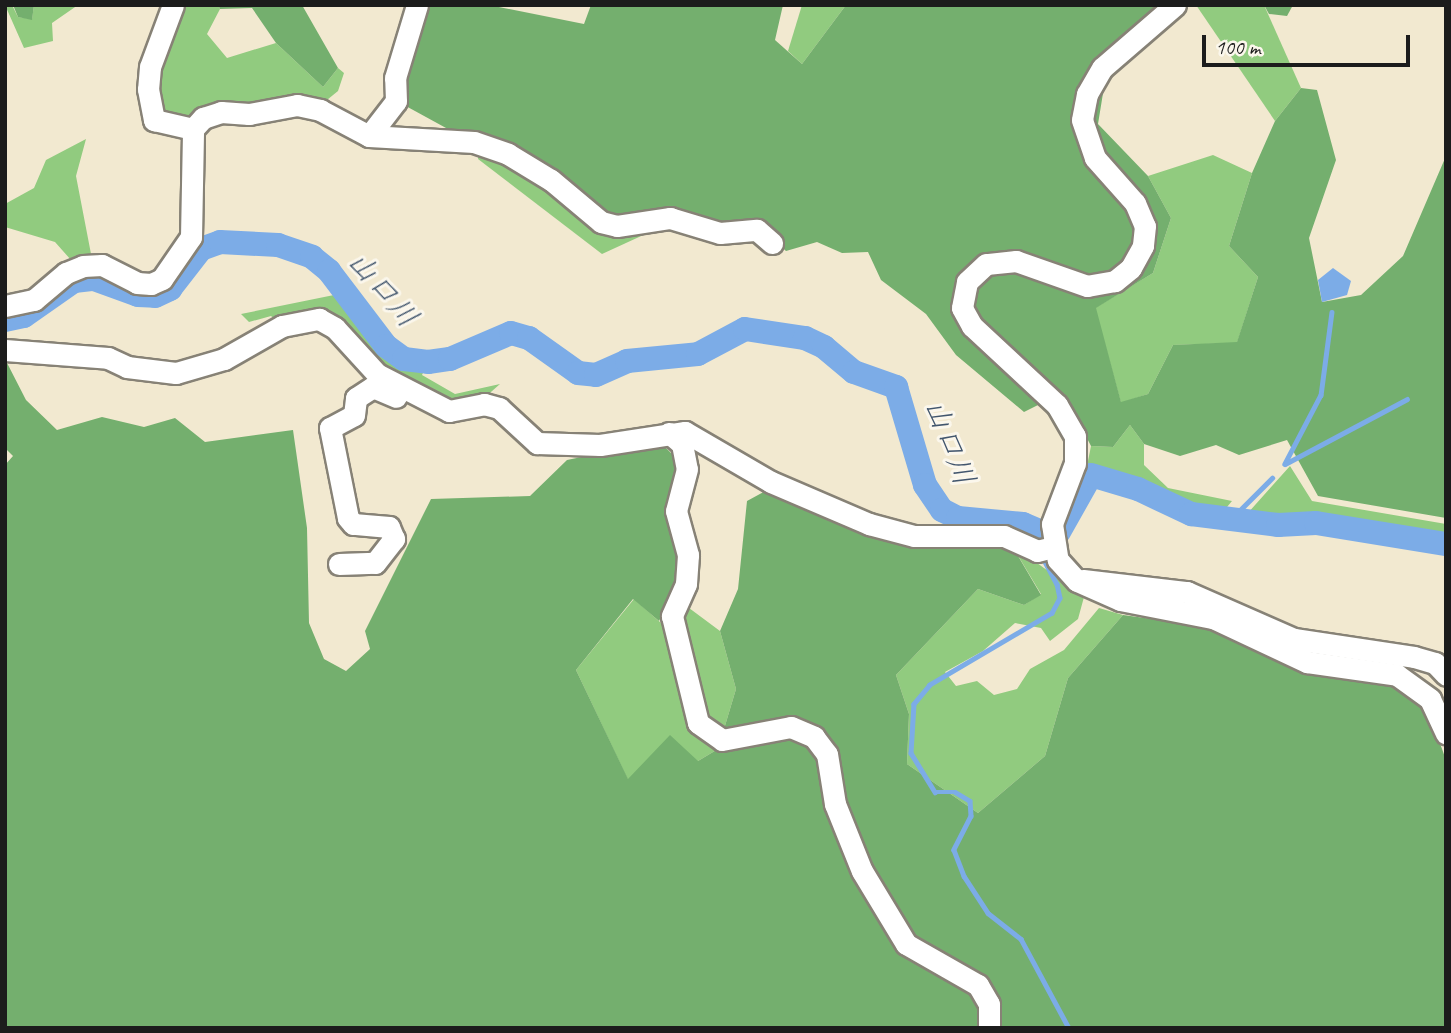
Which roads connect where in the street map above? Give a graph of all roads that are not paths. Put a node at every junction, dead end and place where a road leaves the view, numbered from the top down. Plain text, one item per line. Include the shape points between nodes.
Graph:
1 (173, 5) edge
2 (417, 5) edge
3 (1175, 5) edge
4 (193, 129) junction
5 (369, 136) junction
6 (772, 243) dead end
7 (5, 306) edge
8 (5, 350) edge
9 (410, 391) junction
10 (669, 433) junction
11 (1046, 549) junction
12 (340, 564) dead end
13 (1077, 581) junction
14 (1442, 665) edge
15 (1446, 734) edge
16 (989, 1028) edge

1 - 4 street via 150,66 148,89 154,120
2 - 5 street via 395,78 396,101
3 - 11 street via 1102,68 1087,94 1082,120 1095,158 1136,202 1145,226 1143,246 1131,268 1115,281 1087,286 1016,261 986,264 967,282 962,308 972,326 1057,405 1075,436 1075,463
4 - 5 street via 203,118 221,111 249,114 297,105 320,110
4 - 7 street via 191,237 162,279 137,283 102,265 83,266 66,273 34,300
5 - 6 street via 474,142 509,154 551,180 583,210 617,226 670,218 720,233 757,230
8 - 9 street via 95,356 127,367 176,373 224,359 303,318 319,319 335,328 366,365
9 - 10 street via 449,411 484,404 499,408 537,443 600,445
9 - 12 street via 398,398 373,387 356,398 354,415 330,428 348,518 353,524 389,527 394,539 375,563
10 - 11 street via 699,438 771,482 869,524 914,536 1004,536
10 - 16 street via 682,444 687,469 676,511 688,555 686,584 671,616 698,723 722,740 791,727 814,737 827,754 835,804 862,871 906,944 978,985 989,1004
11 - 13 street
13 - 14 street via 1097,579 1187,592 1294,639
13 - 15 street via 1120,600 1213,618 1307,662 1396,676 1430,699

